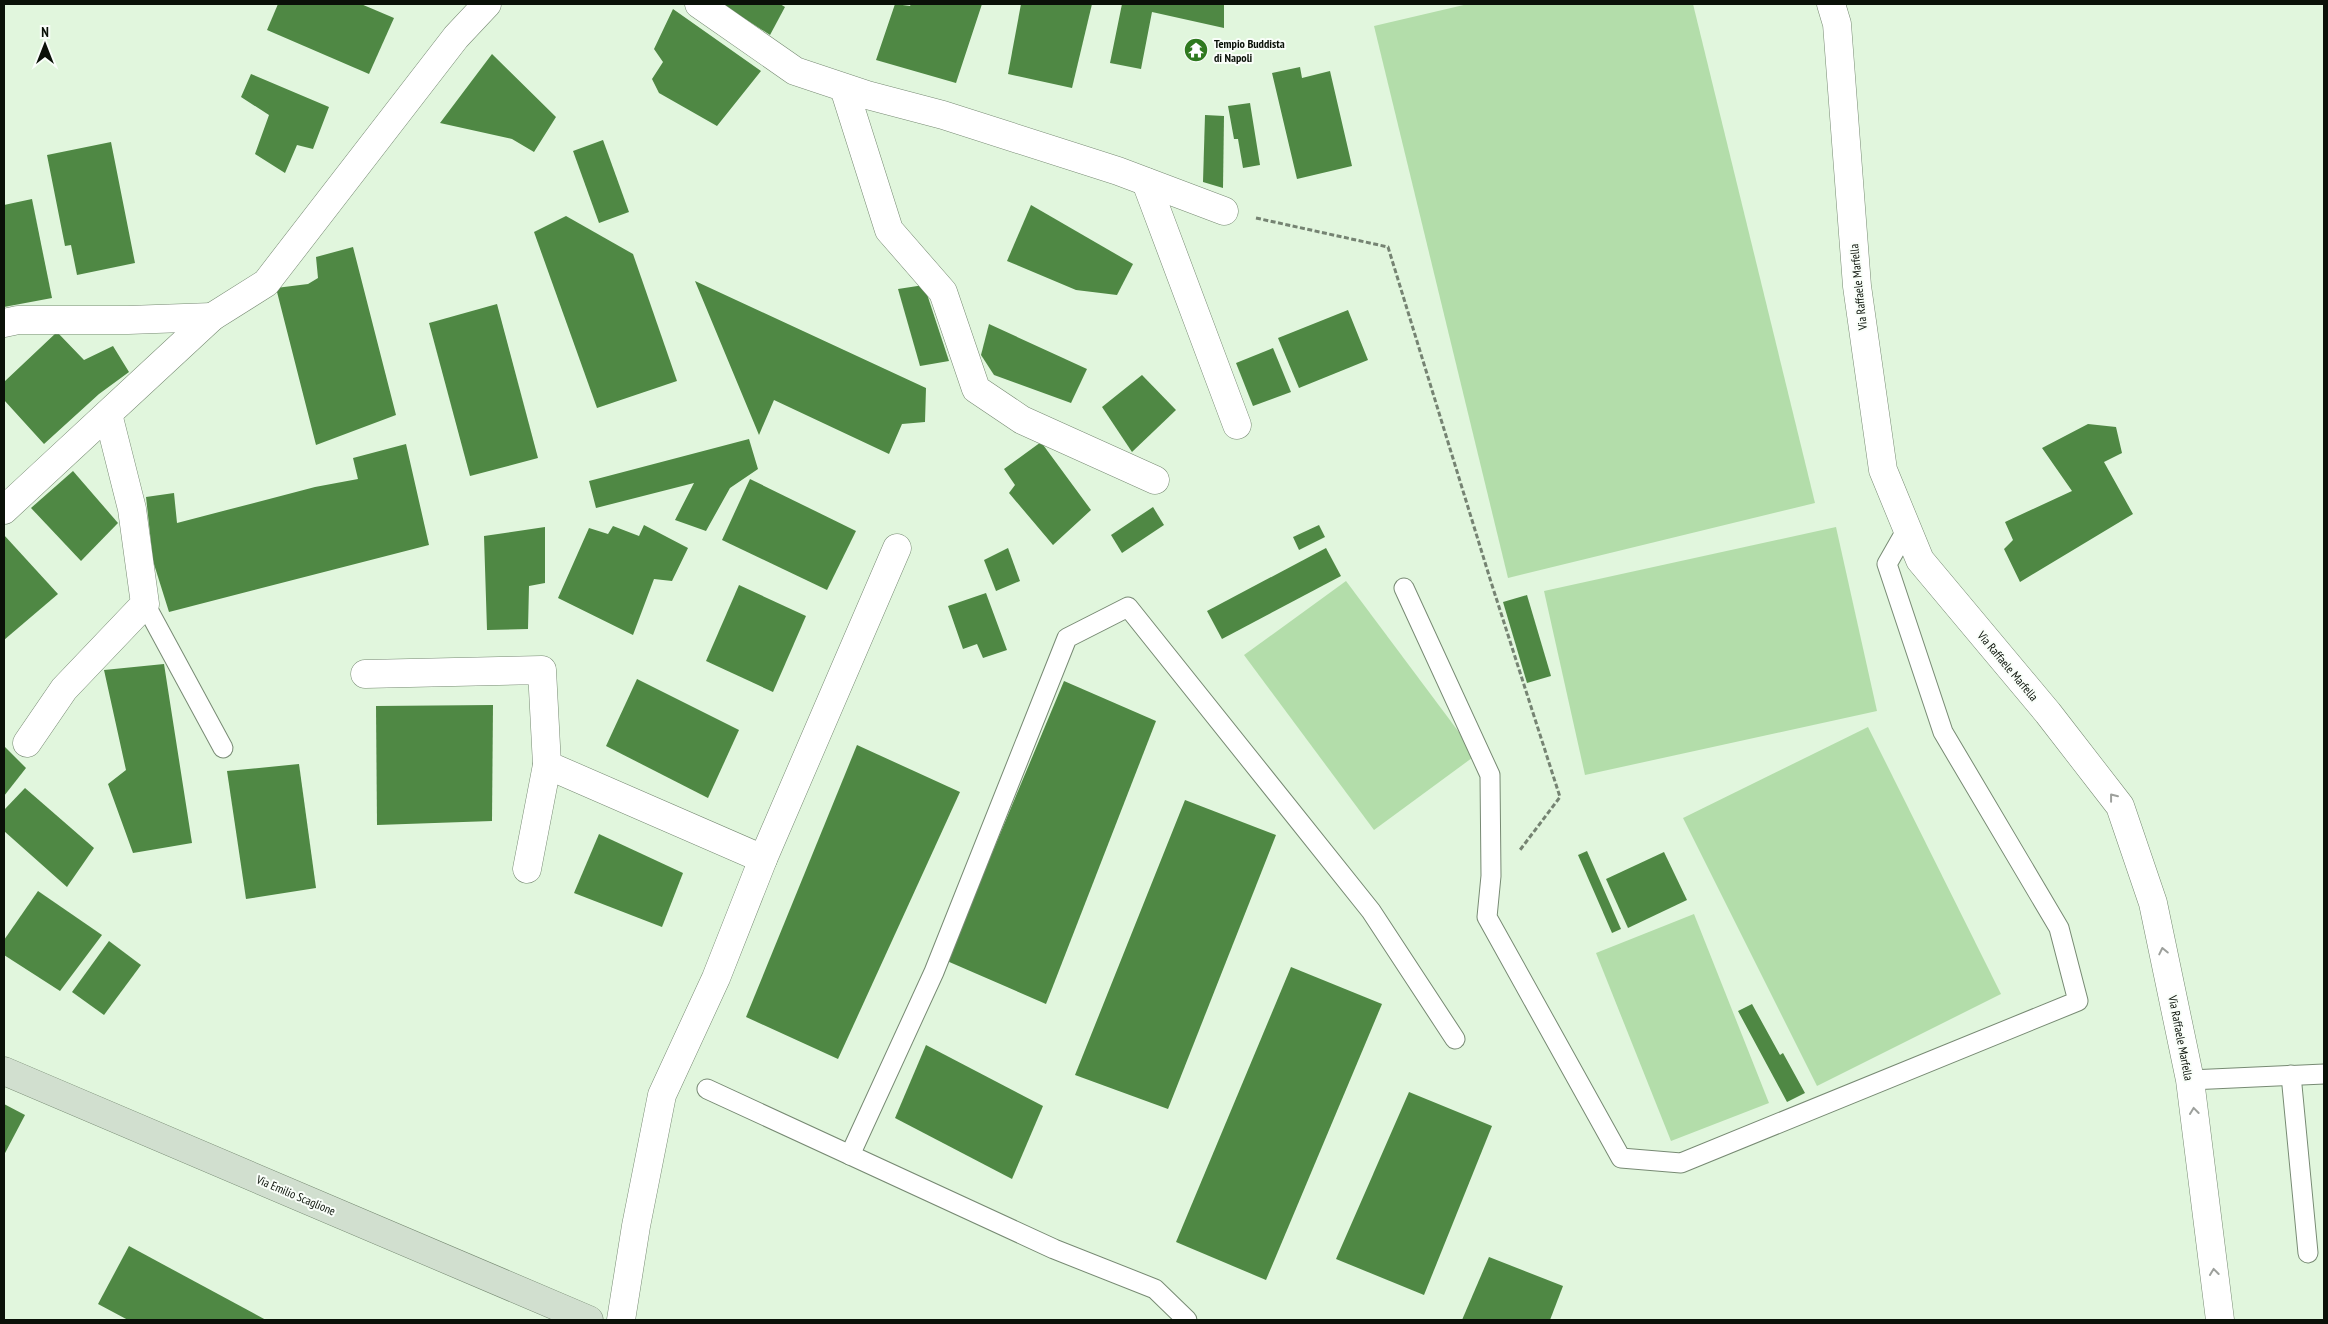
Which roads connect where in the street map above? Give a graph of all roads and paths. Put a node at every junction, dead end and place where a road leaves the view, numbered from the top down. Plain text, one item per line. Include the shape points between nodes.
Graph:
1 (487, 4) edge
2 (699, 4) edge
3 (1831, 4) edge
4 (844, 88) junction
5 (1146, 182) junction
6 (1224, 211) joint
7 (212, 317) junction
8 (4, 323) edge
9 (108, 414) junction
10 (1236, 424) dead end
11 (1154, 480) dead end
12 (4, 510) edge
13 (1907, 529) junction
14 (896, 548) dead end
15 (1404, 588) dead end
16 (145, 604) junction
17 (365, 674) dead end
18 (27, 743) dead end
19 (223, 748) dead end
20 (547, 765) junction
21 (763, 859) junction
22 (527, 869) dead end
23 (1491, 876) junction
24 (1455, 1039) dead end
25 (4, 1070) edge
26 (2324, 1074) edge
27 (2291, 1075) junction
28 (2190, 1080) junction
29 (707, 1089) dead end
30 (850, 1155) junction
31 (2308, 1253) dead end
32 (589, 1320) edge
33 (621, 1320) edge
34 (1187, 1320) edge
35 (2220, 1320) edge

1 - 7 street via 456,37 266,282
2 - 4 street via 795,71
3 - 13 street, Via Raffaele Marfella via 1837,24 1857,286 1883,470
4 - 5 street via 943,115
4 - 11 street via 889,230 943,292 976,389 1022,420
5 - 6 street
5 - 10 street
6 - 23 path via 1388,247 1560,797 1526,845
7 - 8 street via 18,320
7 - 9 street
9 - 12 street
9 - 16 street via 132,509
13 - 23 lane via 1886,564 1943,732 2059,928 2078,1001 1681,1163 1621,1158 1487,917
28 -> 13 street, Via Raffaele Marfella via 2153,903 2120,806 1920,560
14 - 21 street
15 - 23 lane via 1490,775
16 - 18 street via 64,689
16 - 19 lane
17 - 20 street via 542,670
20 - 21 street
20 - 22 street
21 - 33 street via 716,978 662,1095
24 - 30 lane via 1372,911 1128,607 1068,638 934,972
25 - 32 main road, Via Emilio Scaglione
26 - 27 lane
27 - 28 lane
27 - 31 lane
35 -> 28 street, Via Raffaele Marfella
29 - 30 lane
30 - 34 lane via 1054,1249 1155,1290

